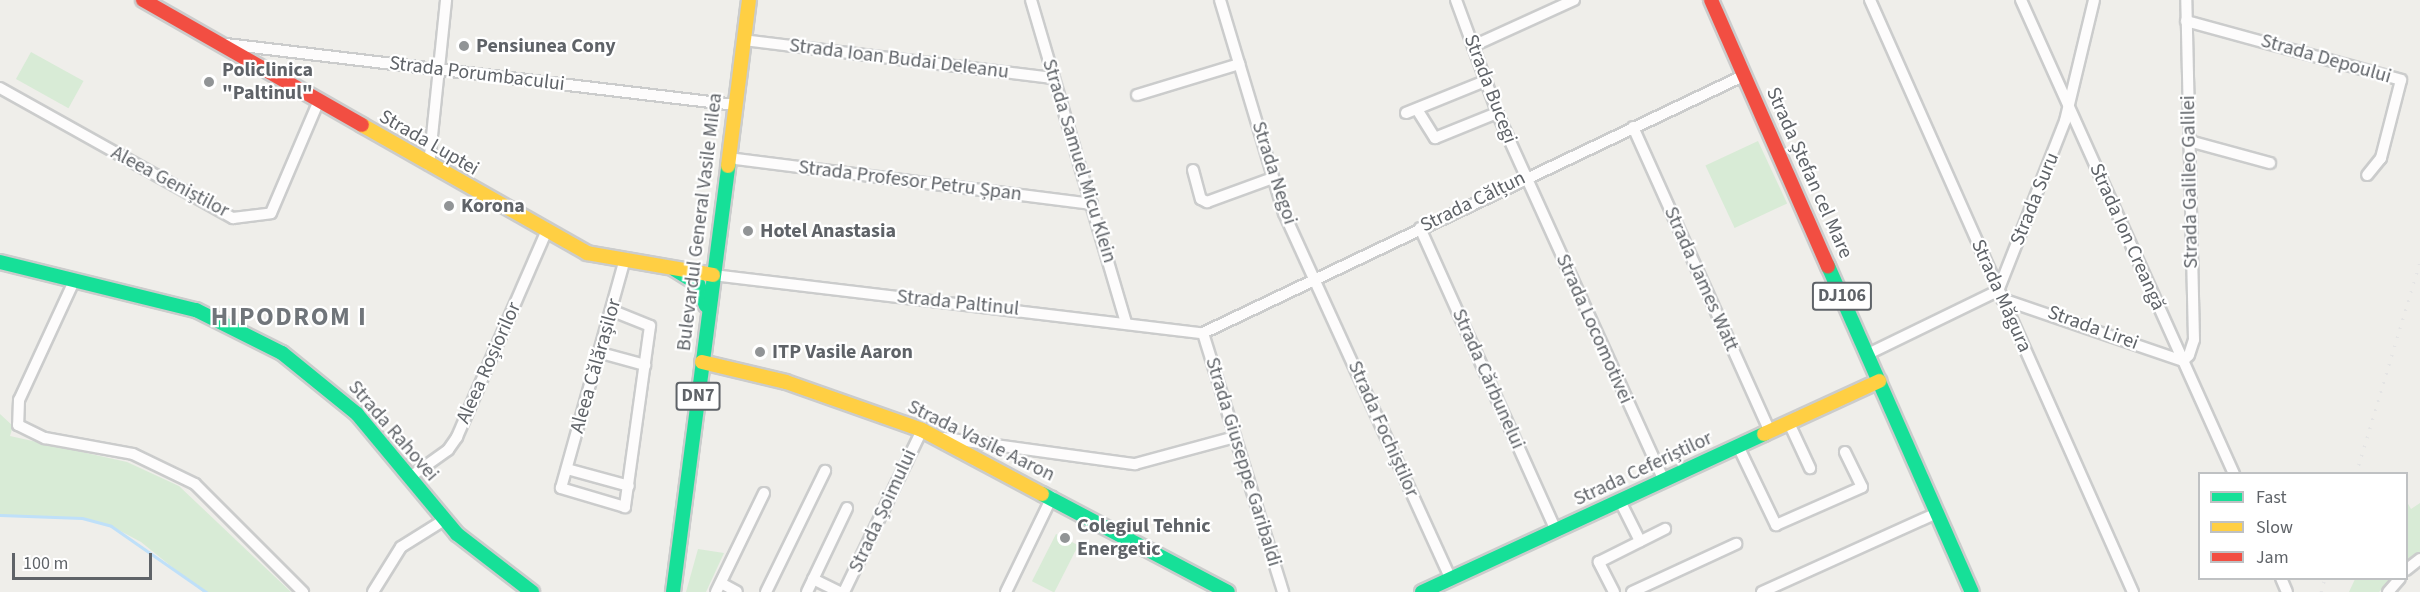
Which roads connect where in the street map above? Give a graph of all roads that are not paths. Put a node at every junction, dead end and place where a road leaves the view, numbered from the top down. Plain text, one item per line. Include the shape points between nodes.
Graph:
1 (143, 0) edge
2 (446, 0) edge
3 (749, 0) edge
4 (1031, 0) edge
5 (1220, 0) edge
6 (1456, 0) edge
7 (1574, 0) edge
8 (1711, 0) edge
9 (1870, 0) edge
10 (2021, 0) edge
11 (2094, 0) edge
12 (2186, 0) edge
13 (2186, 21) junction
14 (743, 40) junction
15 (220, 44) junction
16 (1473, 46) junction
17 (1239, 64) junction
18 (438, 70) junction
19 (1744, 75) junction
20 (1054, 78) junction
21 (1485, 81) junction
22 (0, 88) edge
23 (1137, 95) dead end
24 (318, 103) junction
25 (735, 105) junction
26 (2068, 106) junction
27 (1418, 111) dead end
28 (1406, 113) dead end
29 (1497, 113) junction
30 (1633, 127) junction
31 (2189, 141) junction
32 (728, 158) junction
33 (2270, 163) dead end
34 (429, 165) junction
35 (1193, 170) dead end
36 (2367, 175) dead end
37 (1525, 177) junction
38 (1273, 178) junction
39 (1092, 204) junction
40 (1420, 228) junction
41 (546, 232) junction
42 (0, 262) edge
43 (624, 262) junction
44 (674, 269) junction
45 (713, 275) junction
46 (75, 279) junction
47 (1315, 279) junction
48 (2000, 295) junction
49 (613, 311) junction
50 (707, 319) junction
51 (1126, 322) junction
52 (1203, 333) junction
53 (601, 353) junction
54 (1868, 354) junction
55 (2183, 361) junction
56 (702, 362) junction
57 (645, 365) junction
58 (1880, 381) junction
59 (1790, 423) junction
60 (922, 430) junction
61 (1770, 432) junction
62 (939, 437) junction
63 (1235, 437) junction
64 (1738, 446) junction
65 (1845, 452) dead end
66 (1810, 468) dead end
67 (567, 469) junction
68 (825, 471) dead end
69 (2233, 472) edge
70 (410, 477) junction
71 (1664, 481) junction
72 (629, 486) junction
73 (764, 493) dead end
74 (1052, 497) junction
75 (1620, 501) junction
76 (847, 508) dead end
77 (1937, 513) junction
78 (444, 520) junction
79 (1665, 529) dead end
80 (1556, 530) junction
81 (1640, 541) junction
82 (1736, 544) dead end
83 (2420, 559) edge
84 (2408, 568) edge
85 (813, 579) junction
86 (1451, 579) junction
87 (2399, 580) edge
88 (718, 588) edge
89 (672, 591) edge
90 (303, 592) edge
91 (373, 592) edge
92 (532, 592) edge
93 (737, 592) edge
94 (766, 592) edge
95 (807, 592) edge
96 (842, 592) edge
97 (1006, 592) edge
98 (1228, 592) edge
99 (1283, 592) edge
100 (1422, 592) edge
101 (1614, 592) edge
102 (1632, 592) edge
103 (1761, 592) edge
104 (1972, 592) edge
105 (2133, 592) edge
106 (2388, 592) edge

1 - 15 main road, Strada Luptei
2 - 18 street
3 - 14 main road, Bulevardul General Vasile Milea / DN7
4 - 20 street, Strada Samuel Micu Klein
5 - 17 street, Strada Negoi
6 - 16 street, Strada Bucegi
7 - 16 street
8 - 19 main road, Strada Ștefan cel Mare / DJ106
9 - 48 street, Strada Măgura
10 - 26 street, Strada Ion Creangă
11 - 26 street, Strada Suru
12 - 13 street, Strada Galileo Galilei
13 - 31 street, Strada Galileo Galilei
13 - 36 street, Strada Depoului via 2401,80 2381,158
14 - 20 street, Strada Ioan Budai Deleanu
14 - 25 main road, Bulevardul General Vasile Milea / DN7
15 - 18 street, Strada Porumbacului
15 - 24 main road, Strada Luptei
16 - 21 street, Strada Bucegi
17 - 23 street
17 - 38 street, Strada Negoi
18 - 25 street, Strada Porumbacului
18 - 34 street
19 - 30 street, Strada Călțun
19 - 54 main road, Strada Ștefan cel Mare / DJ106
20 - 39 street, Strada Samuel Micu Klein
21 - 28 street
21 - 29 street, Strada Bucegi
22 - 24 street, Aleea Geniștilor via 233,218 271,213
24 - 34 main road, Strada Luptei
25 - 32 main road, Bulevardul General Vasile Milea / DN7
26 - 48 street, Strada Suru
26 - 55 street, Strada Ion Creangă
27 - 29 street via 1435,138
29 - 37 street, Strada Bucegi
30 - 37 street, Strada Călțun
30 - 61 street, Strada James Watt
31 - 33 street
31 - 55 street, Strada Galileo Galilei via 2194,340
32 - 39 street, Strada Profesor Petru Șpan
32 - 45 main road, Bulevardul General Vasile Milea / DN7
34 - 41 main road, Strada Luptei
35 - 38 street via 1207,202
37 - 40 street, Strada Călțun
37 - 71 street, Strada Locomotivei
38 - 47 street, Strada Negoi
39 - 51 street, Strada Samuel Micu Klein
40 - 47 street, Strada Călțun
40 - 80 street, Strada Cărbunelui
41 - 43 main road, Strada Luptei via 596,256
41 - 70 street, Aleea Roșiorilor via 457,437 448,450
42 - 46 main road, Strada Rahovei
43 - 44 main road, Strada Luptei
43 - 49 street, Aleea Călărașilor
44 - 45 main road, Strada Luptei
44 - 50 main road via 698,284
45 - 50 main road, Bulevardul General Vasile Milea / DN7
45 - 51 street, Strada Paltinul
46 - 70 main road, Strada Rahovei via 196,310 265,343 339,396
46 - 90 street via 19,400 18,425 45,438 133,454 195,484
47 - 52 street, Strada Călțun
47 - 86 street, Strada Fochiștilor
48 - 54 street
48 - 55 street, Strada Lirei
48 - 105 street, Strada Măgura
49 - 53 street, Aleea Călărașilor
49 - 57 street via 649,323
50 - 56 main road, Bulevardul General Vasile Milea / DN7
51 - 52 street, Strada Paltinul
52 - 63 street, Strada Giuseppe Garibaldi
53 - 57 street
53 - 67 street, Aleea Călărașilor
54 - 58 main road, Strada Ștefan cel Mare / DJ106
55 - 69 street, Strada Ion Creangă
56 - 60 main road, Strada Vasile Aaron via 786,382
56 - 89 main road, Bulevardul General Vasile Milea / DN7
57 - 72 street
58 - 59 main road, Strada Ceferiștilor
58 - 77 main road, Strada Ștefan cel Mare / DJ106
59 - 61 main road, Strada Ceferiștilor
59 - 66 street
60 - 62 main road, Strada Vasile Aaron
60 - 96 street, Strada Șoimului
61 - 64 main road, Strada Ceferiștilor
62 - 63 street via 1135,464
62 - 74 main road, Strada Vasile Aaron
63 - 99 street, Strada Giuseppe Garibaldi
64 - 65 street via 1776,525 1862,487
64 - 71 main road, Strada Ceferiștilor
67 - 72 street
67 - 72 street, Aleea Călărașilor via 563,491 625,507
68 - 94 street
70 - 78 main road, Strada Rahovei
71 - 75 main road, Strada Ceferiștilor
73 - 88 street
74 - 97 street
74 - 98 main road, Strada Vasile Aaron
75 - 80 main road, Strada Ceferiștilor
75 - 81 street
76 - 85 street, Strada Șoimului
77 - 103 street
77 - 104 main road, Strada Ștefan cel Mare / DJ106
78 - 91 street via 401,547
78 - 92 main road, Strada Rahovei
79 - 81 street
80 - 86 main road, Strada Ceferiștilor
81 - 101 street via 1599,562
82 - 102 street
83 - 84 street
85 - 95 street, Strada Șoimului
85 - 96 street
86 - 100 main road, Strada Ceferiștilor
87 - 106 street
88 - 93 street

